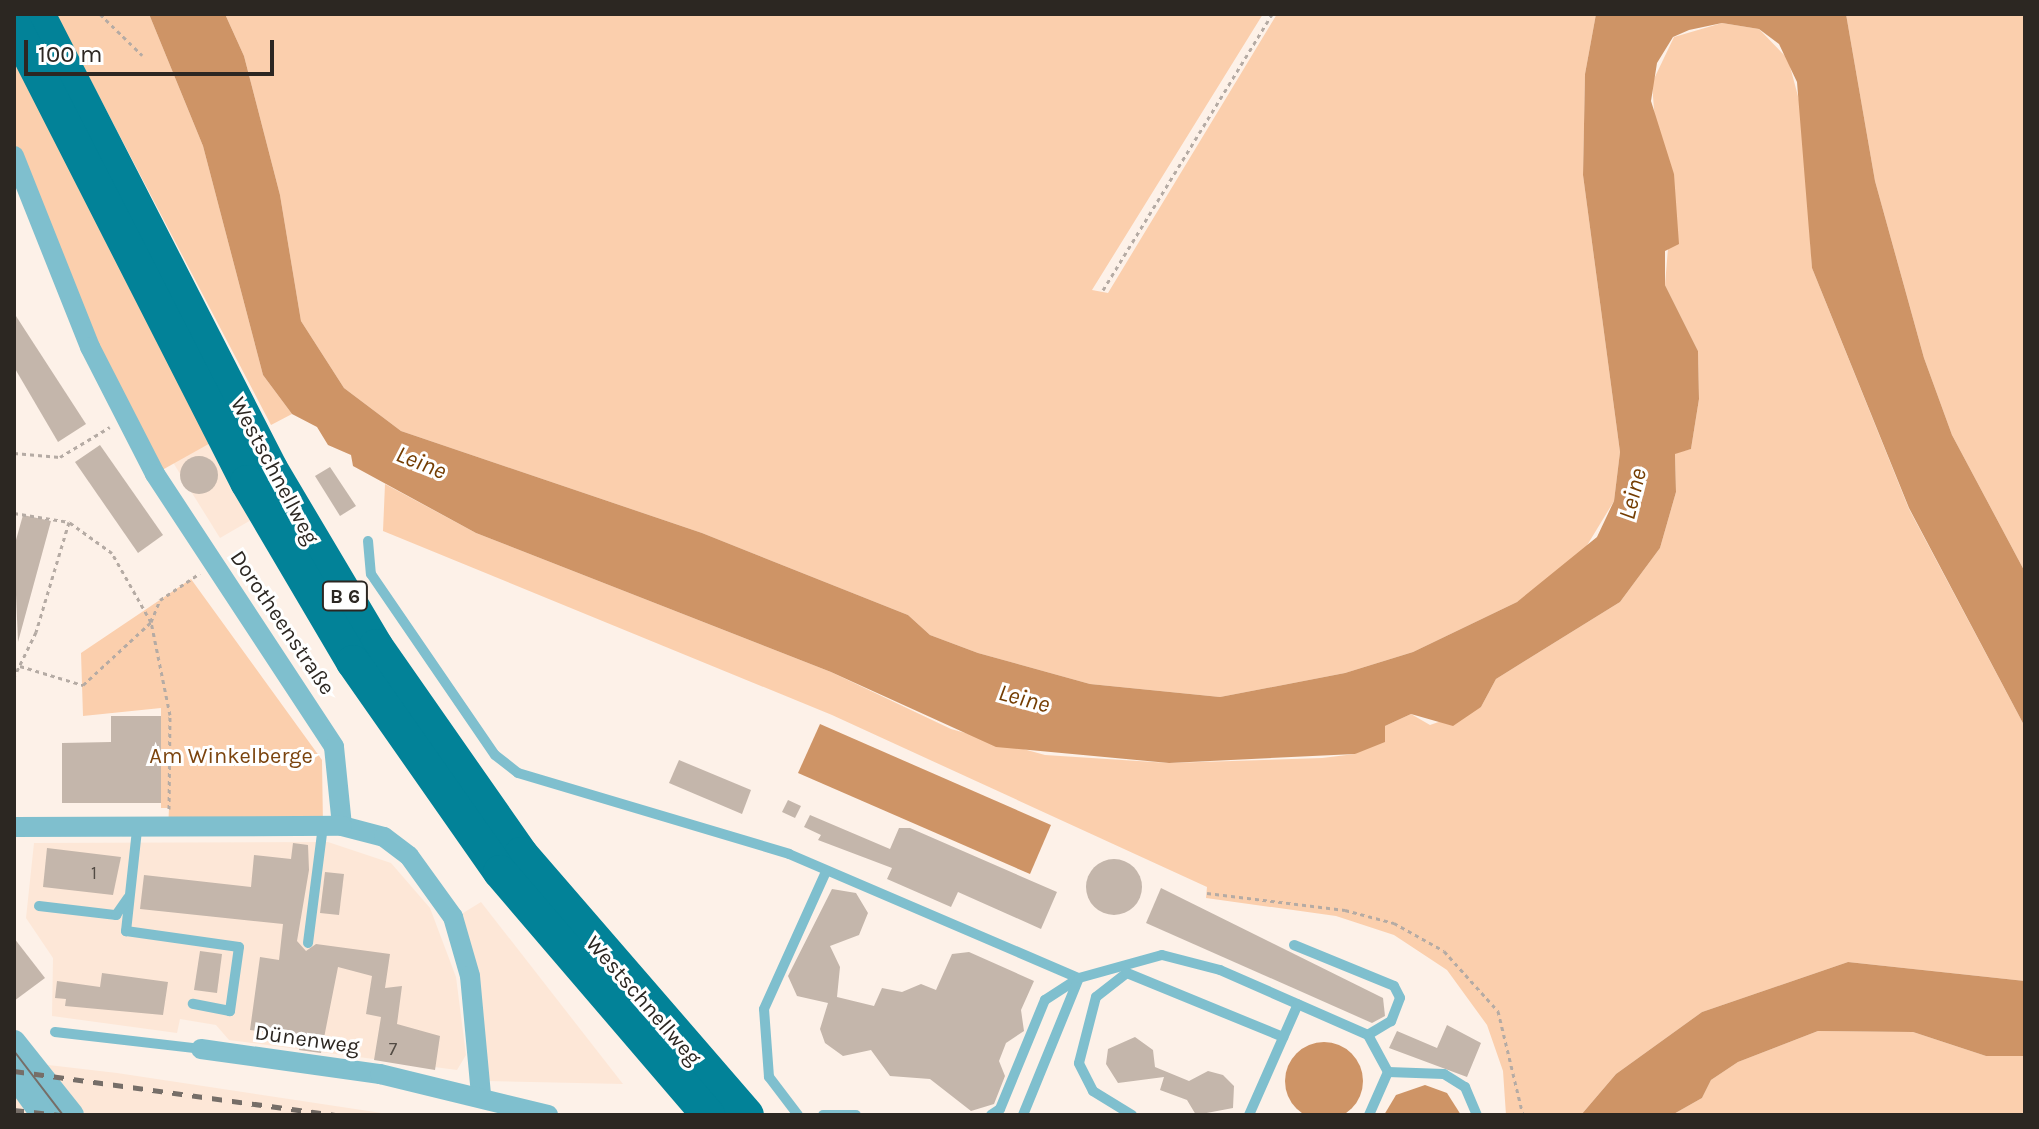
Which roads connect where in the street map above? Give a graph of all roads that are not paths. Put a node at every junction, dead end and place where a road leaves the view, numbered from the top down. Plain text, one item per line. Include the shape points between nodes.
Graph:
1 (38, 14) edge
2 (14, 25) edge
3 (15, 165) edge
4 (368, 541) dead end
5 (332, 826) junction
6 (14, 827) edge
7 (137, 830) junction
8 (826, 872) junction
9 (130, 896) junction
10 (39, 906) dead end
11 (308, 943) dead end
12 (1294, 945) dead end
13 (1135, 960) junction
14 (1135, 972) junction
15 (1079, 978) junction
16 (193, 1004) dead end
17 (1298, 1004) junction
18 (55, 1032) dead end
19 (1368, 1035) junction
20 (1283, 1037) junction
21 (14, 1042) edge
22 (201, 1049) joint
23 (1388, 1072) junction
24 (14, 1075) edge
25 (481, 1094) junction
26 (43, 1115) edge
27 (72, 1115) edge
28 (548, 1115) edge
29 (708, 1115) edge
30 (747, 1115) edge
31 (798, 1115) edge
32 (823, 1115) edge
33 (856, 1115) edge
34 (991, 1115) edge
35 (1023, 1115) edge
36 (1132, 1115) edge
37 (1249, 1115) edge
38 (1369, 1115) edge
39 (1477, 1115) edge

1 - 30 highway, Westschnellweg / B 6 via 271,469 376,646 539,877
2 - 29 highway, Westschnellweg / B 6 via 247,482 353,662 500,872
3 - 5 street, Dorotheenstraße via 125,418 213,565 334,747
4 - 8 lane via 371,574 495,755 518,773 789,854
5 - 7 street
5 - 11 lane
5 - 25 street via 384,837 409,856 453,917 470,976
6 - 7 street
7 - 9 lane
8 - 15 lane
8 - 31 lane via 764,1009 761,1043 769,1077
9 - 10 lane via 116,915
9 - 16 lane via 126,931 239,947 230,1011
12 - 19 lane via 1394,986 1400,998 1391,1021
13 - 14 lane
13 - 15 lane
13 - 17 lane via 1194,961
14 - 20 lane
14 - 36 lane via 1096,997 1079,1063 1093,1091
15 - 34 lane via 1045,1000 1000,1109
15 - 35 lane
17 - 19 lane
17 - 20 lane
18 - 22 lane, Dünenweg
19 - 23 lane
20 - 37 lane
21 - 27 street
22 - 25 street, Dünenweg
23 - 38 lane
23 - 39 lane via 1444,1074 1465,1087
24 - 26 street
25 - 28 street, Dünenweg
32 - 33 lane

